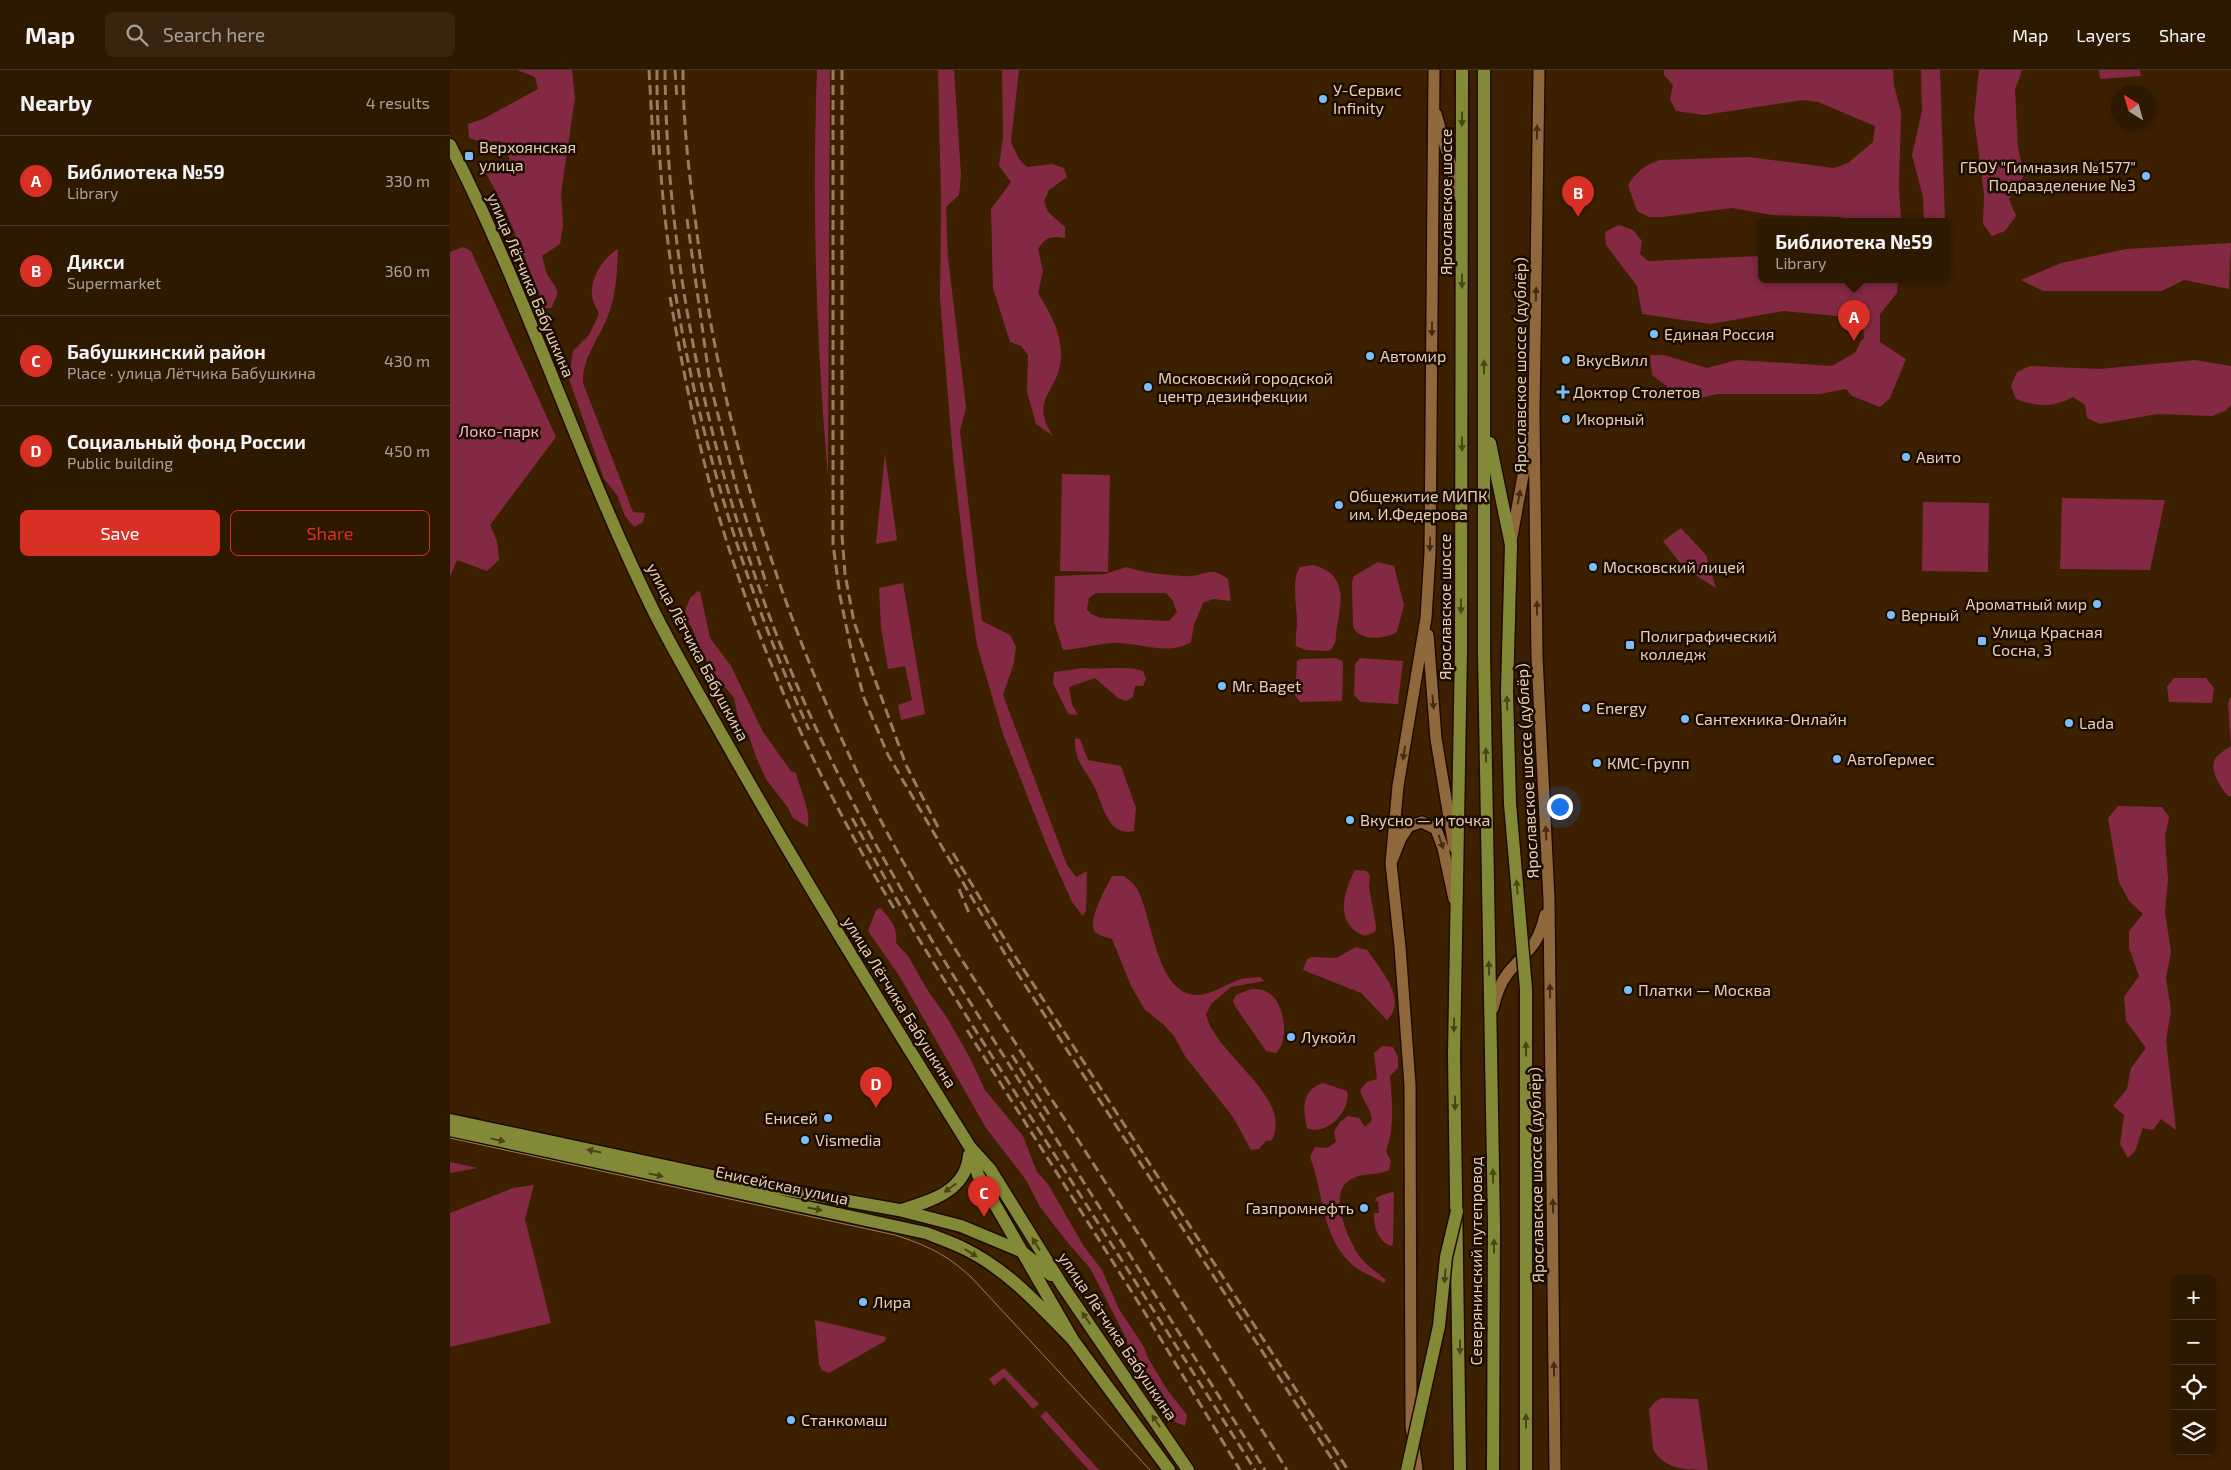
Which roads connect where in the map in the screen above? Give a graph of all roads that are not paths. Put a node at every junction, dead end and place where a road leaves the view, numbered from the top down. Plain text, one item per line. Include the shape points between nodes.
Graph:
1 (1434, 70) edge
2 (1462, 70) edge
3 (1484, 70) edge
4 (1538, 70) edge
5 (1432, 100) junction
6 (450, 145) edge
7 (1463, 208) junction
8 (1534, 413) junction
9 (1484, 416) junction
10 (1511, 545) junction
11 (1426, 618) junction
12 (1391, 863) junction
13 (1458, 871) junction
14 (1549, 899) junction
15 (1456, 908) junction
16 (1490, 1017) junction
17 (1454, 1055) joint
18 (450, 1120) edge
19 (450, 1130) edge
20 (970, 1148) junction
21 (899, 1210) junction
22 (1457, 1211) junction
23 (1021, 1251) junction
24 (1062, 1286) junction
25 (1073, 1340) junction
26 (1169, 1470) edge
27 (1188, 1470) edge
28 (1407, 1470) edge
29 (1417, 1470) edge
30 (1460, 1470) edge
31 (1493, 1470) edge
32 (1526, 1470) edge
33 (1555, 1470) edge

1 - 5 street
2 -> 7 main road, Ярославское шоссе
9 -> 3 main road
8 -> 4 street, Ярославское шоссе (дублёр)
5 - 7 street
5 -> 11 street via 1430,494
6 - 20 main road, улица Лётчика Бабушкина via 498,245 587,462 655,613 800,873
7 -> 13 main road, Ярославское шоссе
10 -> 8 street
14 -> 8 street, Ярославское шоссе (дублёр) via 1537,657
9 - 10 main road
16 -> 9 main road
32 -> 10 main road, bridge via 1526,989 1510,804 1507,692
11 -> 12 street via 1398,786
11 -> 13 street via 1436,739
12 -> 15 street via 1401,838 1410,826 1422,822 1436,829
12 - 29 street via 1410,1085 1411,1426
13 - 15 main road, Ярославское шоссе
14 - 16 street via 1538,938 1532,949 1507,973 1497,991
33 -> 14 street, Ярославское шоссе (дублёр)
15 -> 17 main road, Ярославское шоссе
31 -> 16 main road, Северянинский путепровод via 1494,1225
17 -> 22 main road, Северянинский путепровод
21 -> 18 main road, Енисейская улица via 731,1180
19 -> 25 main road, Енисейская улица via 926,1233 966,1249 1007,1276
20 -> 21 main road via 968,1170 959,1182 932,1201
20 - 23 main road, улица Лётчика Бабушкина via 978,1176
24 -> 20 main road, улица Лётчика Бабушкина via 990,1170
21 - 23 main road, Енисейская улица via 978,1232
22 -> 28 main road, bridge via 1446,1258 1439,1326
22 -> 30 main road, Северянинский путепровод, bridge
23 - 24 main road, Енисейская улица
23 - 25 main road, улица Лётчика Бабушкина
27 -> 24 main road, улица Лётчика Бабушкина
25 - 26 main road, улица Лётчика Бабушкина

